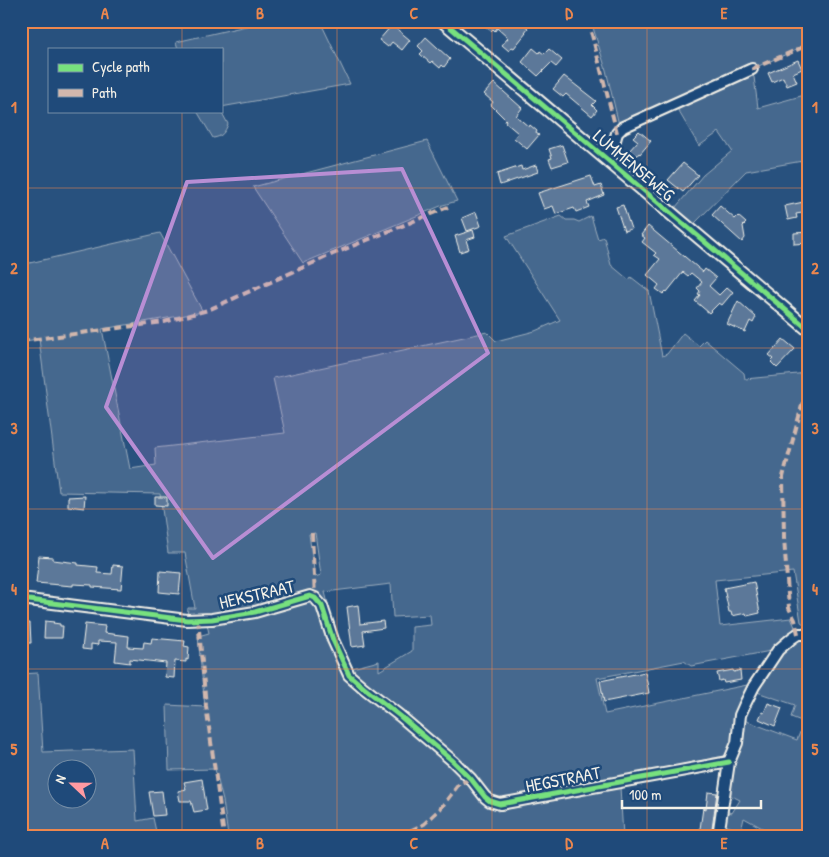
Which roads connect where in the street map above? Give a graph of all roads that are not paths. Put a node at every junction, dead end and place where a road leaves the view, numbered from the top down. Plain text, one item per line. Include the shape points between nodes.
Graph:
1 (443, 21) edge
2 (752, 69) dead end
3 (604, 157) junction
4 (808, 329) edge
5 (21, 599) edge
6 (808, 634) edge
7 (729, 762) junction
8 (472, 779) joint
9 (718, 836) edge

1 - 3 main road, LUMMENSEWEG
2 - 3 street, LUMMENSEWEG via 623,127
3 - 4 main road, LUMMENSEWEG
5 - 8 street, HEKSTRAAT via 187,620 255,612 310,596 322,606 333,640 350,675
6 - 7 street via 798,634 786,642 754,686 740,715 738,743
7 - 8 street, HEGSTRAAT via 500,804 485,797
7 - 9 street

